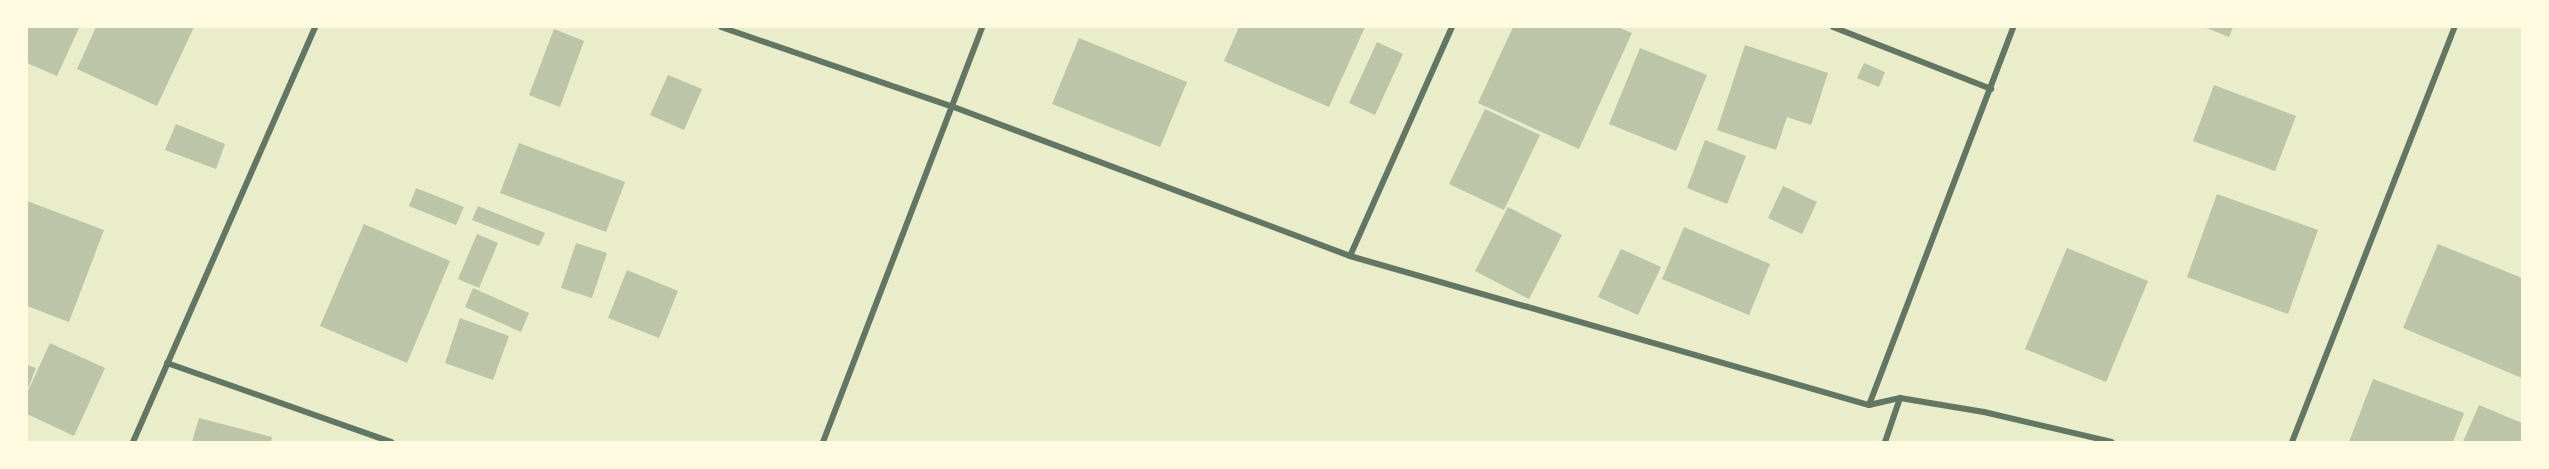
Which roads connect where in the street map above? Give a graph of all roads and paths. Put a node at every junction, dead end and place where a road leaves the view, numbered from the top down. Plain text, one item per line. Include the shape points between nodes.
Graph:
1 (315, 27) edge
2 (721, 27) edge
3 (982, 27) edge
4 (1452, 27) edge
5 (1833, 27) edge
6 (2013, 27) edge
7 (2455, 27) edge
8 (1991, 89) junction
9 (951, 106) junction
10 (1350, 256) junction
11 (167, 363) junction
12 (1900, 398) junction
13 (1869, 405) junction
14 (133, 442) edge
15 (391, 442) edge
16 (823, 442) edge
17 (1885, 442) edge
18 (2112, 442) edge
19 (2292, 442) edge

1 - 11 street
2 - 9 street
3 - 9 street
4 - 10 street
5 - 8 street
6 - 8 street
7 - 19 street
8 - 13 street
9 - 10 street
9 - 16 street
10 - 13 street
11 - 14 street
11 - 15 street
12 - 13 street
12 - 17 street
12 - 18 street via 1984,412

